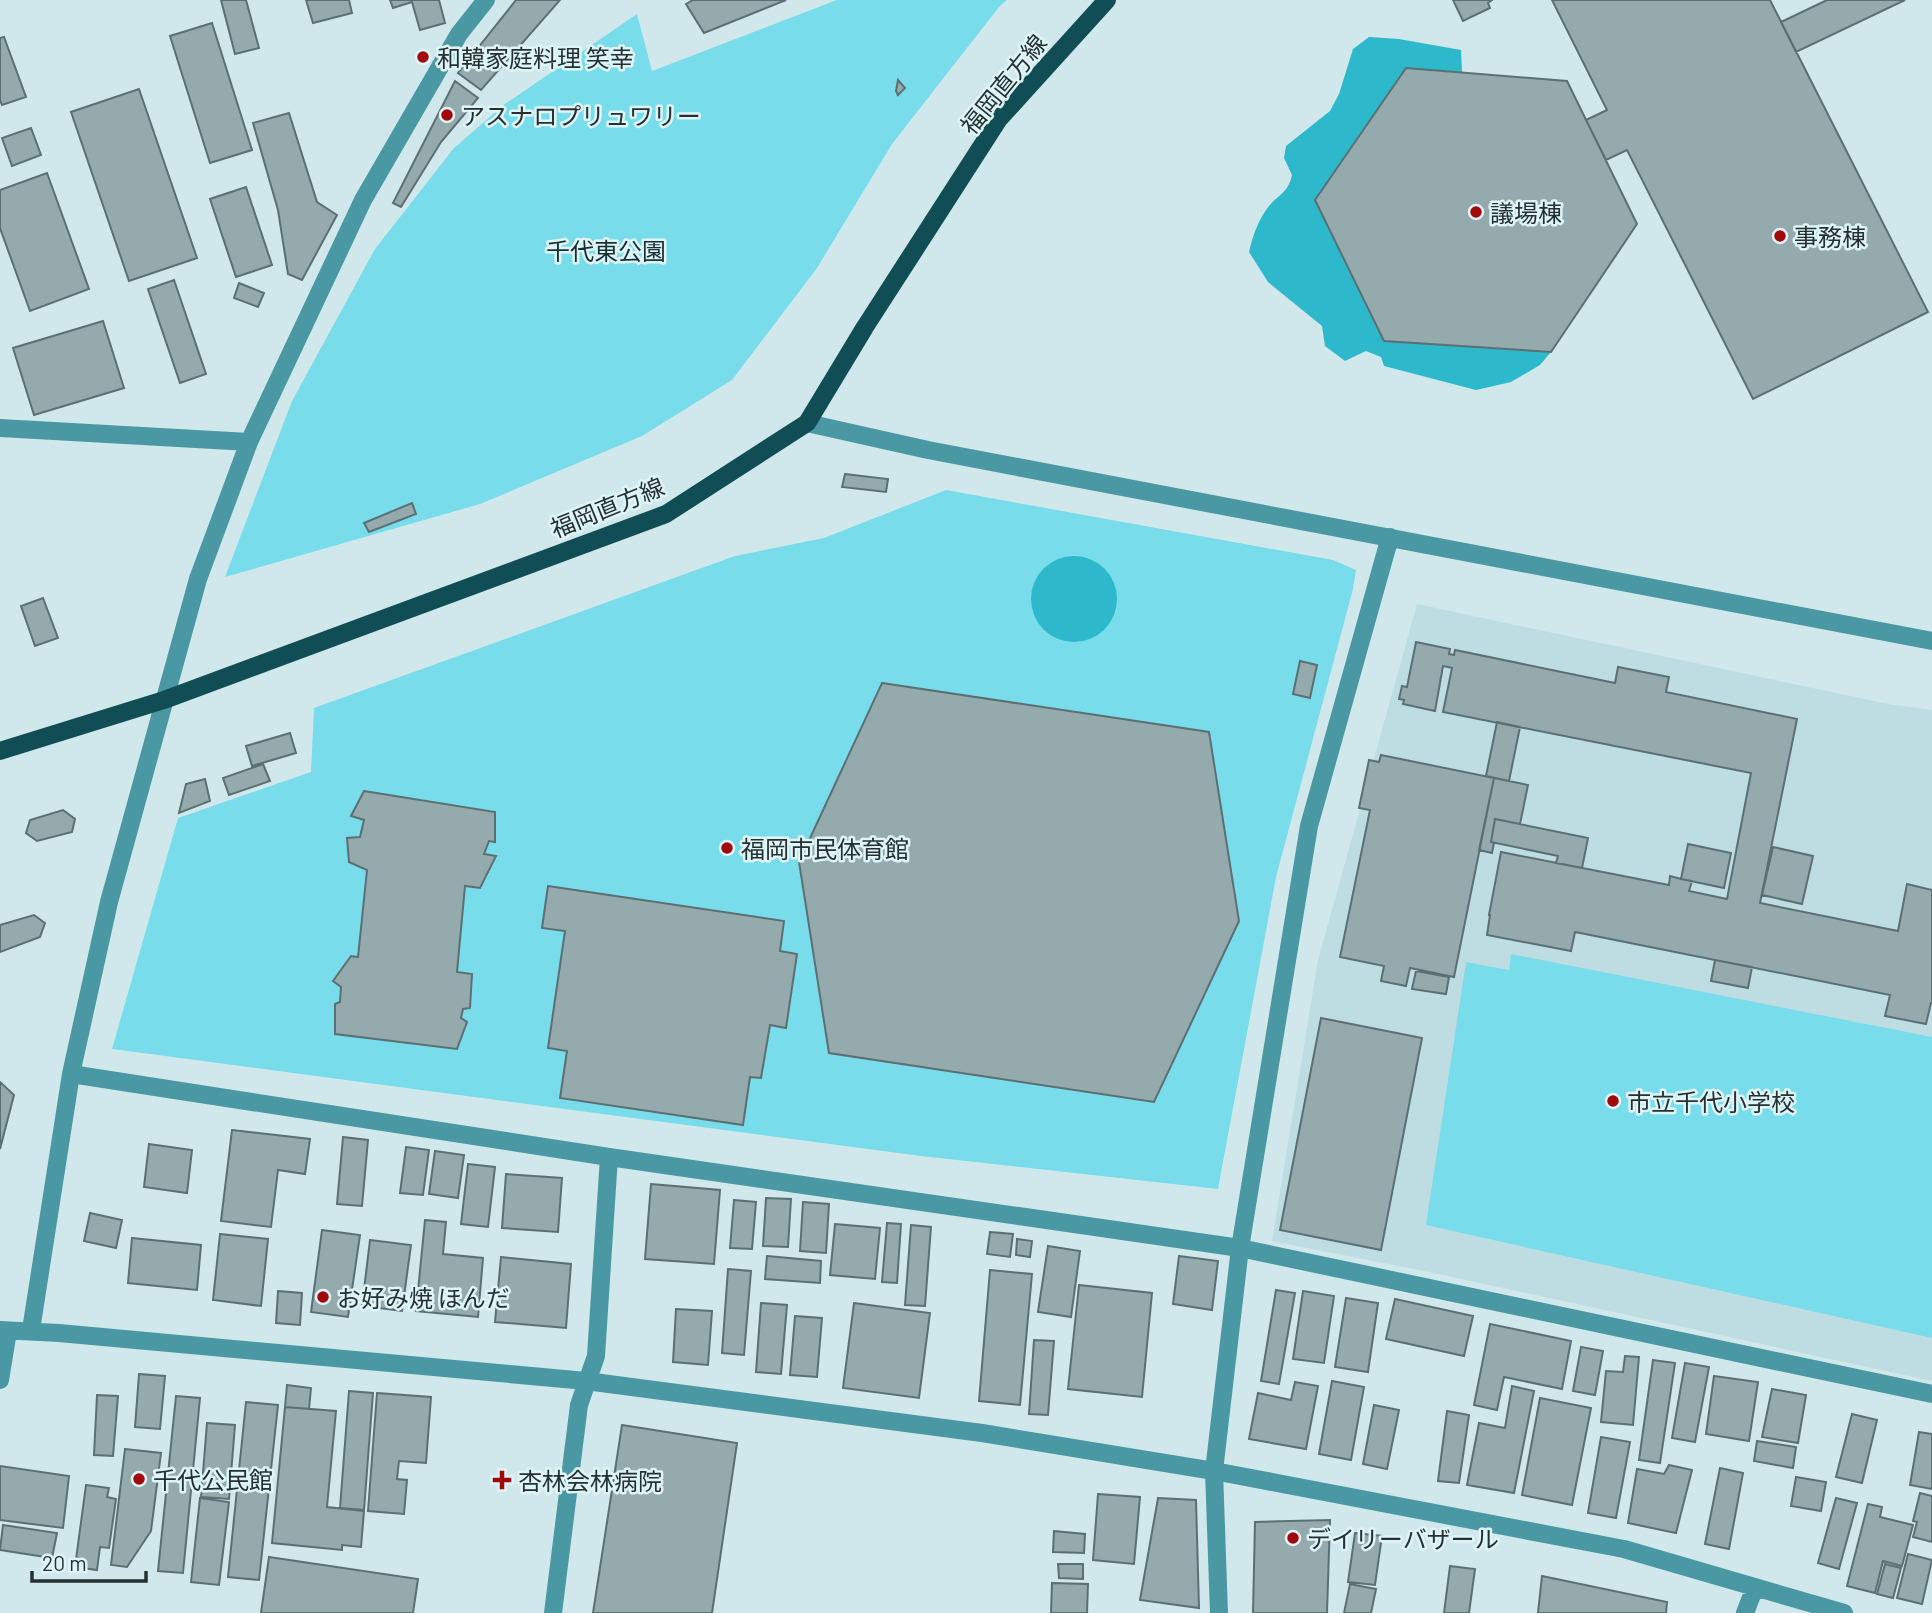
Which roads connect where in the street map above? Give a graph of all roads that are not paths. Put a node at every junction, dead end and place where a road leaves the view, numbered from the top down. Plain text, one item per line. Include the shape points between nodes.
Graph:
1 (486, 0) edge
2 (1107, 0) edge
3 (807, 424) junction
4 (0, 428) edge
5 (249, 442) junction
6 (1390, 537) junction
7 (1932, 641) edge
8 (164, 699) junction
9 (0, 751) edge
10 (71, 1074) junction
11 (609, 1157) junction
12 (1240, 1248) junction
13 (4, 1330) edge
14 (31, 1330) junction
15 (0, 1380) edge
16 (586, 1381) junction
17 (1932, 1394) edge
18 (1214, 1471) junction
19 (1755, 1587) junction
20 (553, 1613) edge
21 (1219, 1613) edge
22 (1745, 1613) edge
23 (1844, 1613) edge

1 - 5 street via 459,34 363,200
2 - 3 main road, 福岡直方線 via 999,119
3 - 6 street
3 - 8 main road, 福岡直方線 via 666,514
4 - 5 street
5 - 8 street via 198,579
6 - 7 street
6 - 12 street via 1309,826
8 - 9 main road, 福岡直方線
8 - 10 street via 109,901
10 - 11 street
10 - 14 street
11 - 12 street
11 - 16 street via 596,1356
12 - 17 street
12 - 18 street
13 - 14 street
13 - 15 street
14 - 16 street
16 - 18 street via 982,1433
16 - 20 street via 579,1405
18 - 19 street via 1623,1549
18 - 21 street
19 - 22 street
19 - 23 street

